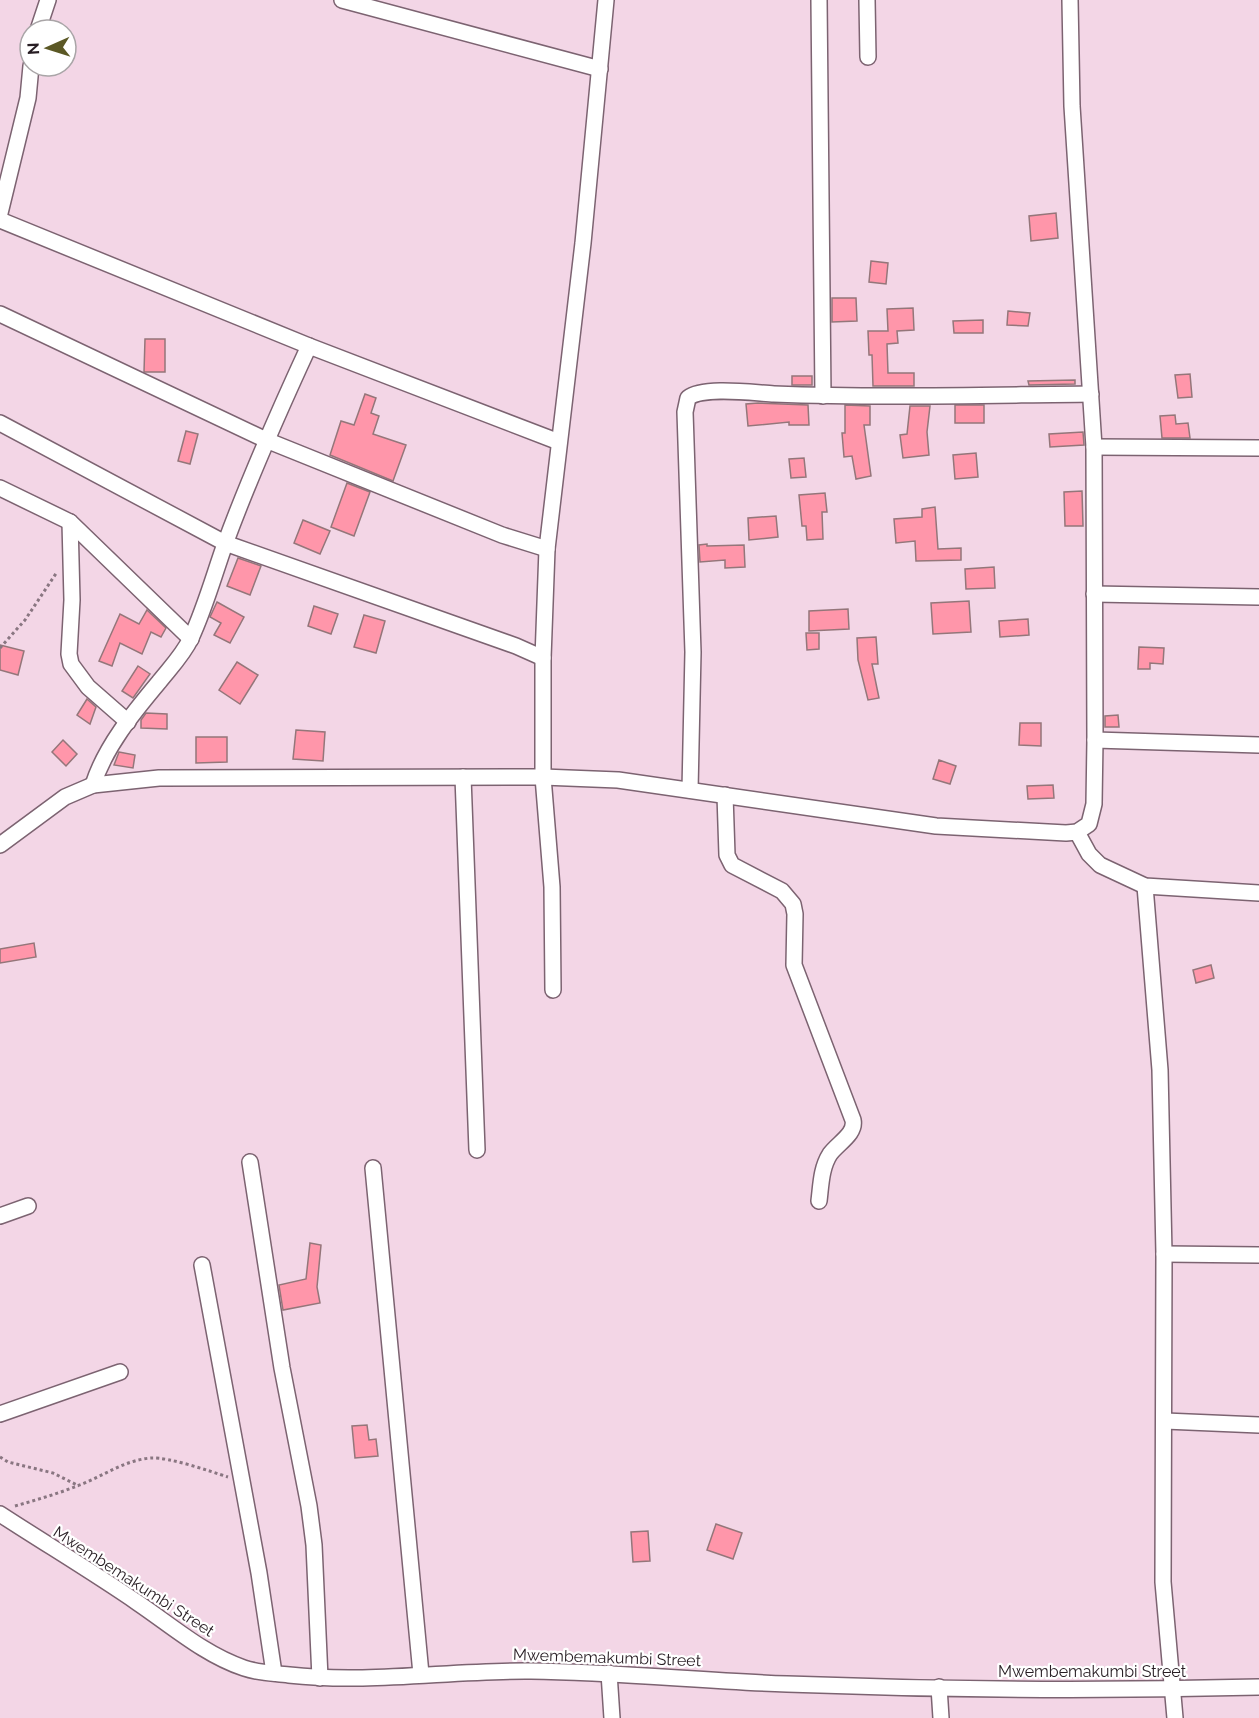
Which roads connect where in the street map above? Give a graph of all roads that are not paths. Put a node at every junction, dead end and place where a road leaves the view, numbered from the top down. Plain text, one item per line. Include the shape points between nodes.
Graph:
1 (48, 0) edge
2 (342, 0) edge
3 (606, 0) edge
4 (819, 0) edge
5 (867, 0) edge
6 (1070, 0) edge
7 (42, 18) edge
8 (868, 57) dead end
9 (600, 69) junction
10 (30, 78) edge
11 (0, 213) edge
12 (0, 220) edge
13 (0, 314) edge
14 (309, 346) junction
15 (1091, 394) junction
16 (823, 396) junction
17 (0, 423) edge
18 (266, 440) junction
19 (559, 442) junction
20 (1094, 447) junction
21 (1259, 448) edge
22 (0, 488) edge
23 (70, 522) junction
24 (225, 543) junction
25 (547, 549) junction
26 (1094, 594) junction
27 (1259, 597) edge
28 (191, 639) junction
29 (543, 658) junction
30 (128, 722) junction
31 (1095, 740) junction
32 (1259, 745) edge
33 (463, 777) junction
34 (543, 777) junction
35 (93, 786) junction
36 (690, 790) junction
37 (725, 795) junction
38 (1077, 832) junction
39 (0, 845) edge
40 (1144, 886) junction
41 (1259, 893) edge
42 (553, 990) dead end
43 (477, 1150) dead end
44 (250, 1162) dead end
45 (373, 1168) dead end
46 (819, 1201) dead end
47 (28, 1206) dead end
48 (0, 1216) edge
49 (1164, 1254) junction
50 (1259, 1255) edge
51 (202, 1265) dead end
52 (120, 1372) dead end
53 (0, 1414) edge
54 (1165, 1421) junction
55 (1259, 1425) edge
56 (6, 1511) edge
57 (274, 1673) junction
58 (609, 1673) junction
59 (421, 1674) junction
60 (320, 1678) junction
61 (939, 1687) junction
62 (1259, 1688) edge
63 (1171, 1690) junction
64 (612, 1718) edge
65 (941, 1718) edge
66 (1175, 1718) edge

1 - 7 street
2 - 9 street
3 - 9 street
4 - 16 street
5 - 8 street
6 - 15 street via 1072,106
9 - 19 street
10 - 11 street
12 - 14 street
13 - 18 street
14 - 18 street
14 - 19 street
15 - 16 street
15 - 20 street
16 - 36 street via 715,392 688,398 685,412 693,652
17 - 24 street
18 - 24 street
18 - 25 street via 502,535
19 - 25 street
20 - 21 street
20 - 26 street
22 - 23 street
23 - 28 street
23 - 30 street via 69,654 88,687
24 - 28 street
24 - 29 street
25 - 29 street
26 - 27 street
26 - 31 street
28 - 30 street
29 - 34 street
30 - 35 street via 106,754
31 - 32 street
31 - 38 street via 1094,804 1089,824
33 - 34 street
33 - 35 street via 159,778
33 - 43 street
34 - 36 street via 618,780
34 - 42 street via 552,887
35 - 39 street via 65,797
36 - 37 street
37 - 38 street via 936,826
37 - 46 street via 729,861 782,891 793,904 794,965 855,1126 829,1156 822,1171
38 - 40 street via 1100,865
40 - 41 street
40 - 49 street via 1160,1070
44 - 60 street via 282,1368 309,1506
45 - 59 street
47 - 48 street
49 - 50 street
49 - 54 street
51 - 57 street
52 - 53 street
54 - 55 street
54 - 63 street via 1163,1582
56 - 57 street, Mwembemakumbi Street via 204,1649 243,1668
57 - 60 street, Mwembemakumbi Street
58 - 59 street, Mwembemakumbi Street
58 - 61 street, Mwembemakumbi Street via 785,1684
58 - 64 street
59 - 60 street, Mwembemakumbi Street
61 - 63 street, Mwembemakumbi Street
61 - 65 street
62 - 63 street, Mwembemakumbi Street
63 - 66 street

